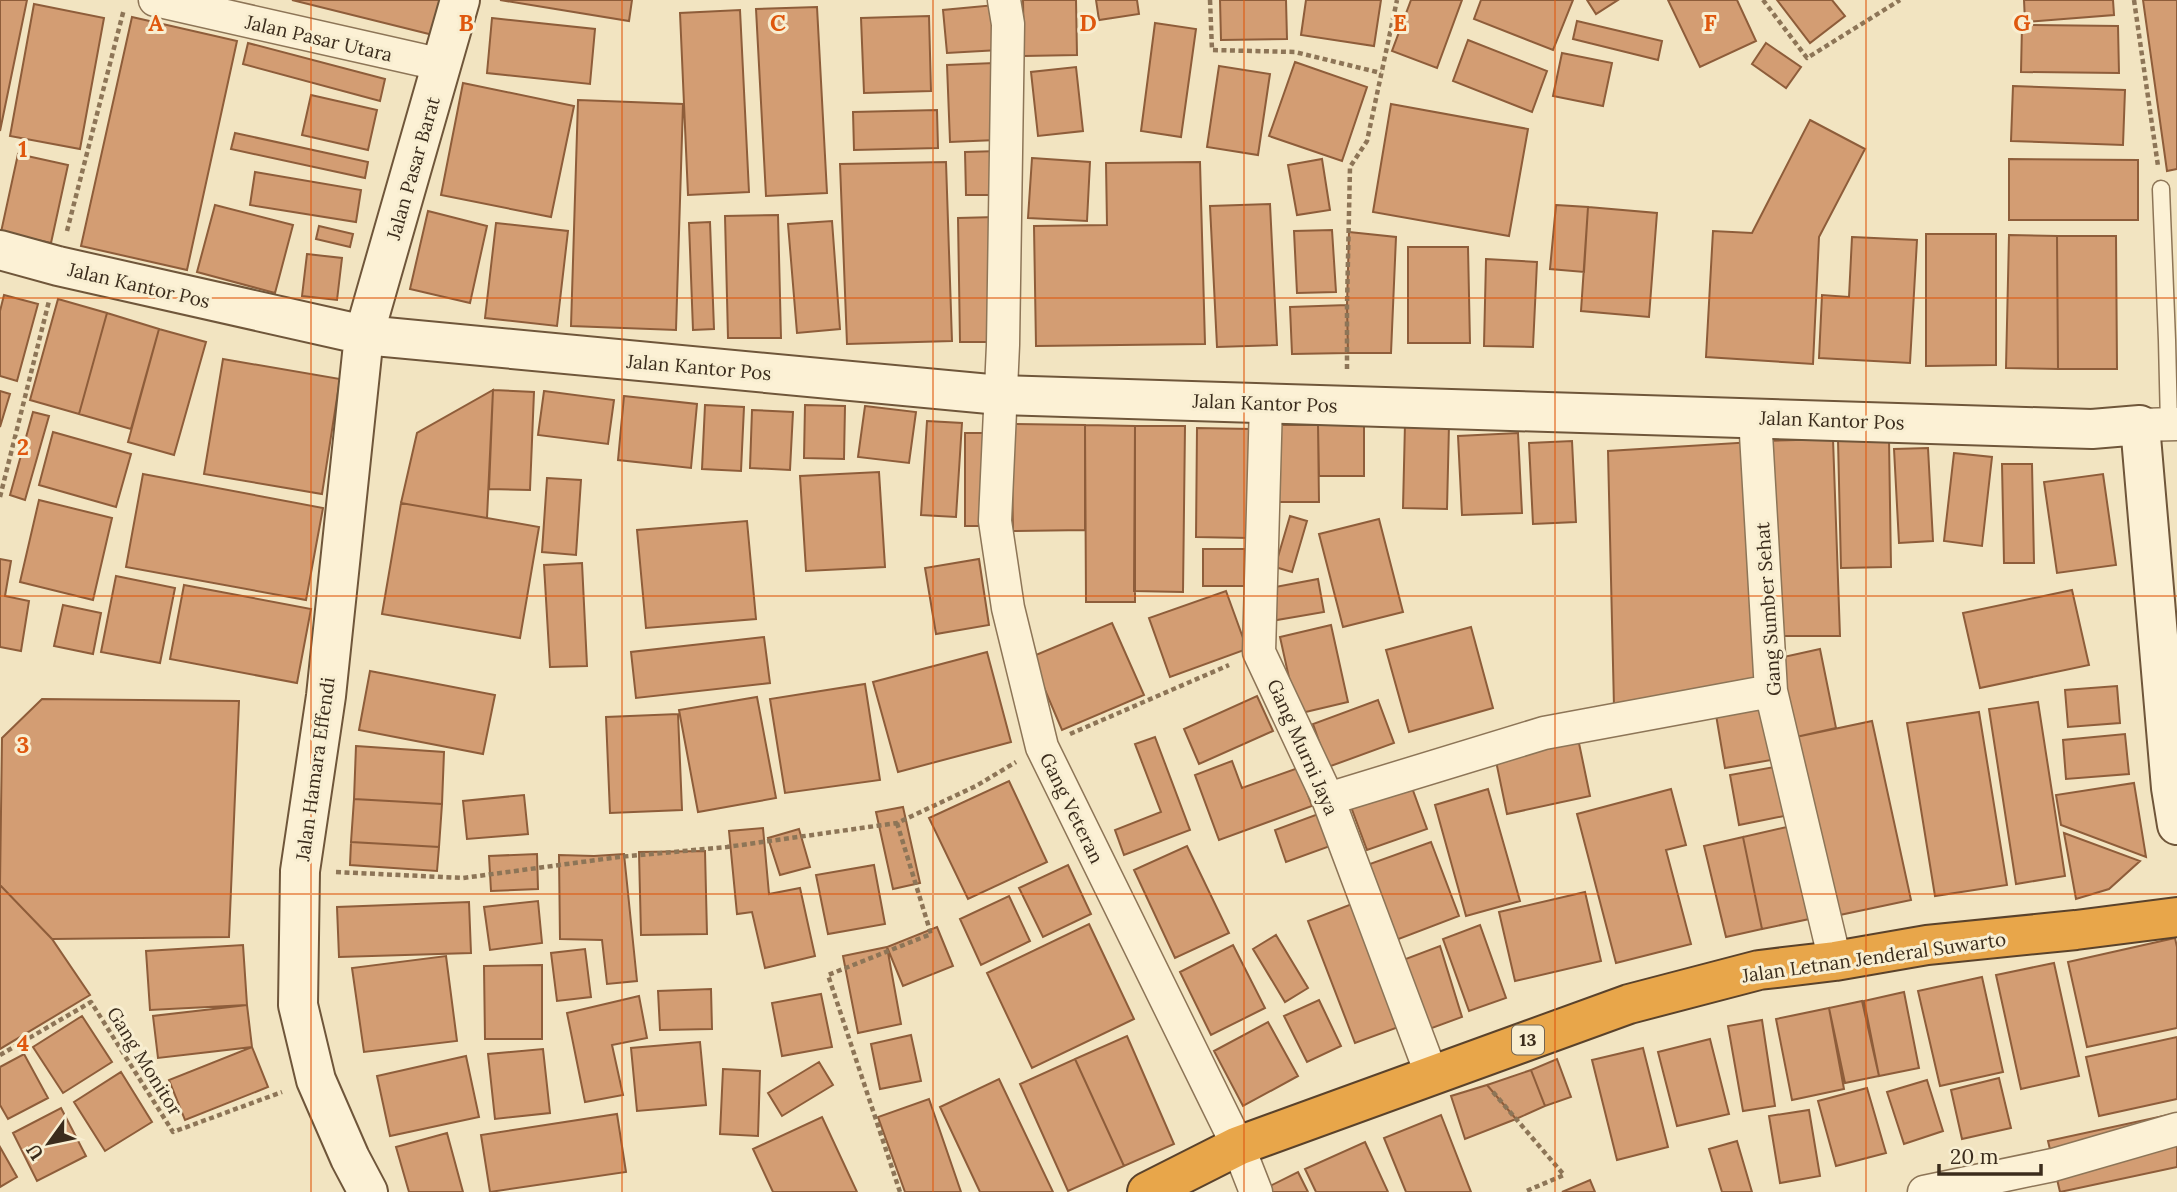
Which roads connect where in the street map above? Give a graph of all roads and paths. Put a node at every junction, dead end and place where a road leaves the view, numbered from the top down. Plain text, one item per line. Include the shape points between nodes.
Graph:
1 (126, 0) edge
2 (155, 0) edge
3 (460, 0) edge
4 (1004, 0) edge
5 (1210, 0) edge
6 (1397, 0) edge
7 (1763, 0) edge
8 (1900, 0) edge
9 (2134, 0) edge
10 (1890, 3) edge
11 (443, 65) junction
12 (1381, 73) junction
13 (2161, 189) joint
14 (0, 250) edge
15 (58, 266) junction
16 (364, 335) junction
17 (1000, 395) junction
18 (1266, 403) junction
19 (1346, 405) junction
20 (1755, 417) junction
21 (2162, 424) edge
22 (0, 497) edge
23 (1259, 652) junction
24 (1771, 691) junction
25 (1042, 747) junction
26 (1328, 799) junction
27 (897, 823) junction
28 (2177, 825) edge
29 (300, 871) junction
30 (2177, 917) edge
31 (1835, 961) junction
32 (0, 1055) edge
33 (1432, 1076) junction
34 (316, 1080) junction
35 (1487, 1085) dead end
36 (2177, 1129) edge
37 (1238, 1146) junction
38 (368, 1192) edge
39 (900, 1192) edge
40 (1147, 1192) edge
41 (1256, 1192) edge
42 (1524, 1192) edge
43 (1924, 1192) edge

1 - 15 path
2 - 11 street, Jalan Pasar Utara
3 - 11 street, Jalan Pasar Barat
4 - 17 street, Gang Veteran via 1008,24
5 - 12 path via 1212,50 1295,52
6 - 12 path
7 - 10 path via 1807,58
8 - 10 path
9 - 13 path
11 - 16 street, Jalan Pasar Barat
12 - 19 path via 1367,141 1350,167
13 - 21 lane via 2167,327
14 - 15 street, Jalan Kantor Pos
15 - 16 street, Jalan Kantor Pos
15 - 22 path
16 - 17 street, Jalan Kantor Pos
16 - 29 street, Jalan Hamara Effendi via 326,696
17 - 18 street, Jalan Kantor Pos
17 - 25 street, Gang Veteran via 995,521 1008,608
18 - 19 street, Jalan Kantor Pos
18 - 23 street, Gang Murni Jaya
19 - 20 street, Jalan Kantor Pos
20 - 21 street, Jalan Kantor Pos via 2092,429
20 - 24 street, Gang Sumber Sehat
21 - 28 street via 2171,788
23 - 25 path
23 - 26 street, Gang Murni Jaya
24 - 26 street via 1544,733
24 - 31 street, Gang Sumber Sehat
25 - 27 path via 976,786
25 - 37 street, Gang Veteran
26 - 33 street, Gang Murni Jaya
27 - 29 path via 463,878
27 - 39 path via 931,934 828,975
29 - 34 street, Jalan Hamara Effendi via 298,1005
30 - 31 highway, Jalan Letnan Jenderal Suwarto / 13 via 1927,945
31 - 33 highway, Jalan Letnan Jenderal Suwarto / 13 via 1759,970 1629,1004
32 - 34 path, Gang Monitor via 92,1002 173,1132
33 - 37 highway, Jalan Letnan Jenderal Suwarto / 13
34 - 38 street, Jalan Hamara Effendi
35 - 42 path via 1564,1175
36 - 43 street via 2053,1165
37 - 40 highway, Jalan Letnan Jenderal Suwarto / 13
37 - 41 street, Gang Veteran

